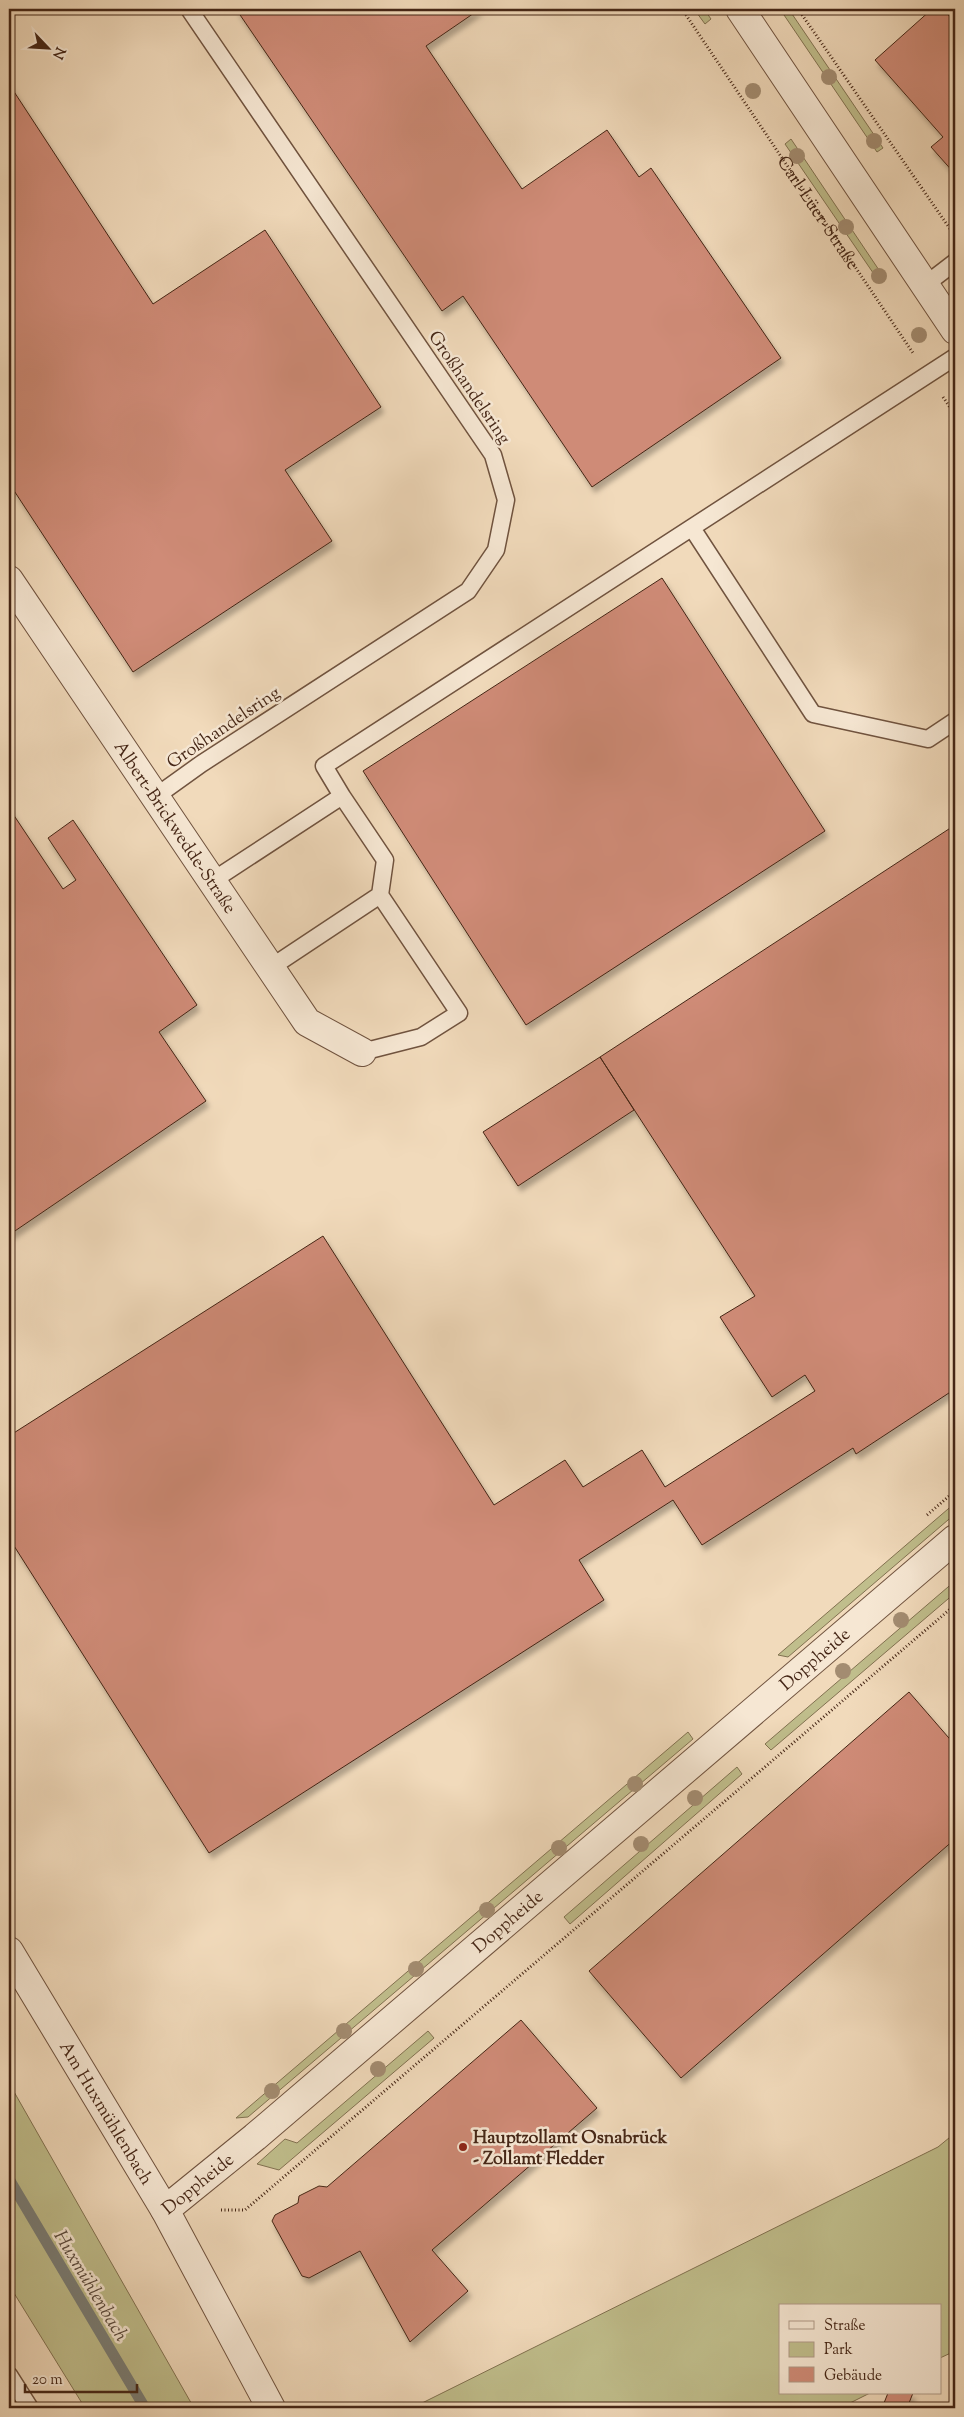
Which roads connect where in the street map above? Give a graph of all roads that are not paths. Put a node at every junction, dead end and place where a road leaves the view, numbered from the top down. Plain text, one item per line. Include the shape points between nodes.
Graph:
1 (189, 9) edge
2 (740, 9) edge
3 (955, 262) edge
4 (925, 285) junction
5 (955, 330) edge
6 (955, 357) edge
7 (692, 528) junction
8 (9, 580) edge
9 (955, 721) edge
10 (342, 796) junction
11 (155, 797) junction
12 (212, 881) junction
13 (380, 895) junction
14 (270, 968) junction
15 (362, 1052) joint
16 (955, 1539) edge
17 (9, 1950) edge
18 (16, 1979) edge
19 (165, 2210) junction
20 (9, 2376) edge
21 (30, 2408) edge
22 (272, 2408) edge

1 - 11 lane, Großhandelsring via 493,455 506,500 496,550 468,591
2 - 4 street
3 - 4 lane
4 - 5 street
6 - 7 lane
7 - 9 lane via 813,714 928,740
7 - 10 lane via 324,766
8 - 11 street, Albert-Brickwedde-Straße
10 - 12 lane
10 - 13 lane via 385,860
11 - 12 street, Albert-Brickwedde-Straße
12 - 14 street, Albert-Brickwedde-Straße
13 - 14 lane
13 - 15 lane via 459,1013 421,1037
14 - 15 street, Albert-Brickwedde-Straße via 306,1022
16 - 19 street, Doppheide
17 - 18 street, Am Huxmühlenbach
18 - 19 street, Am Huxmühlenbach
19 - 22 street, Am Huxmühlenbach
20 - 21 lane

